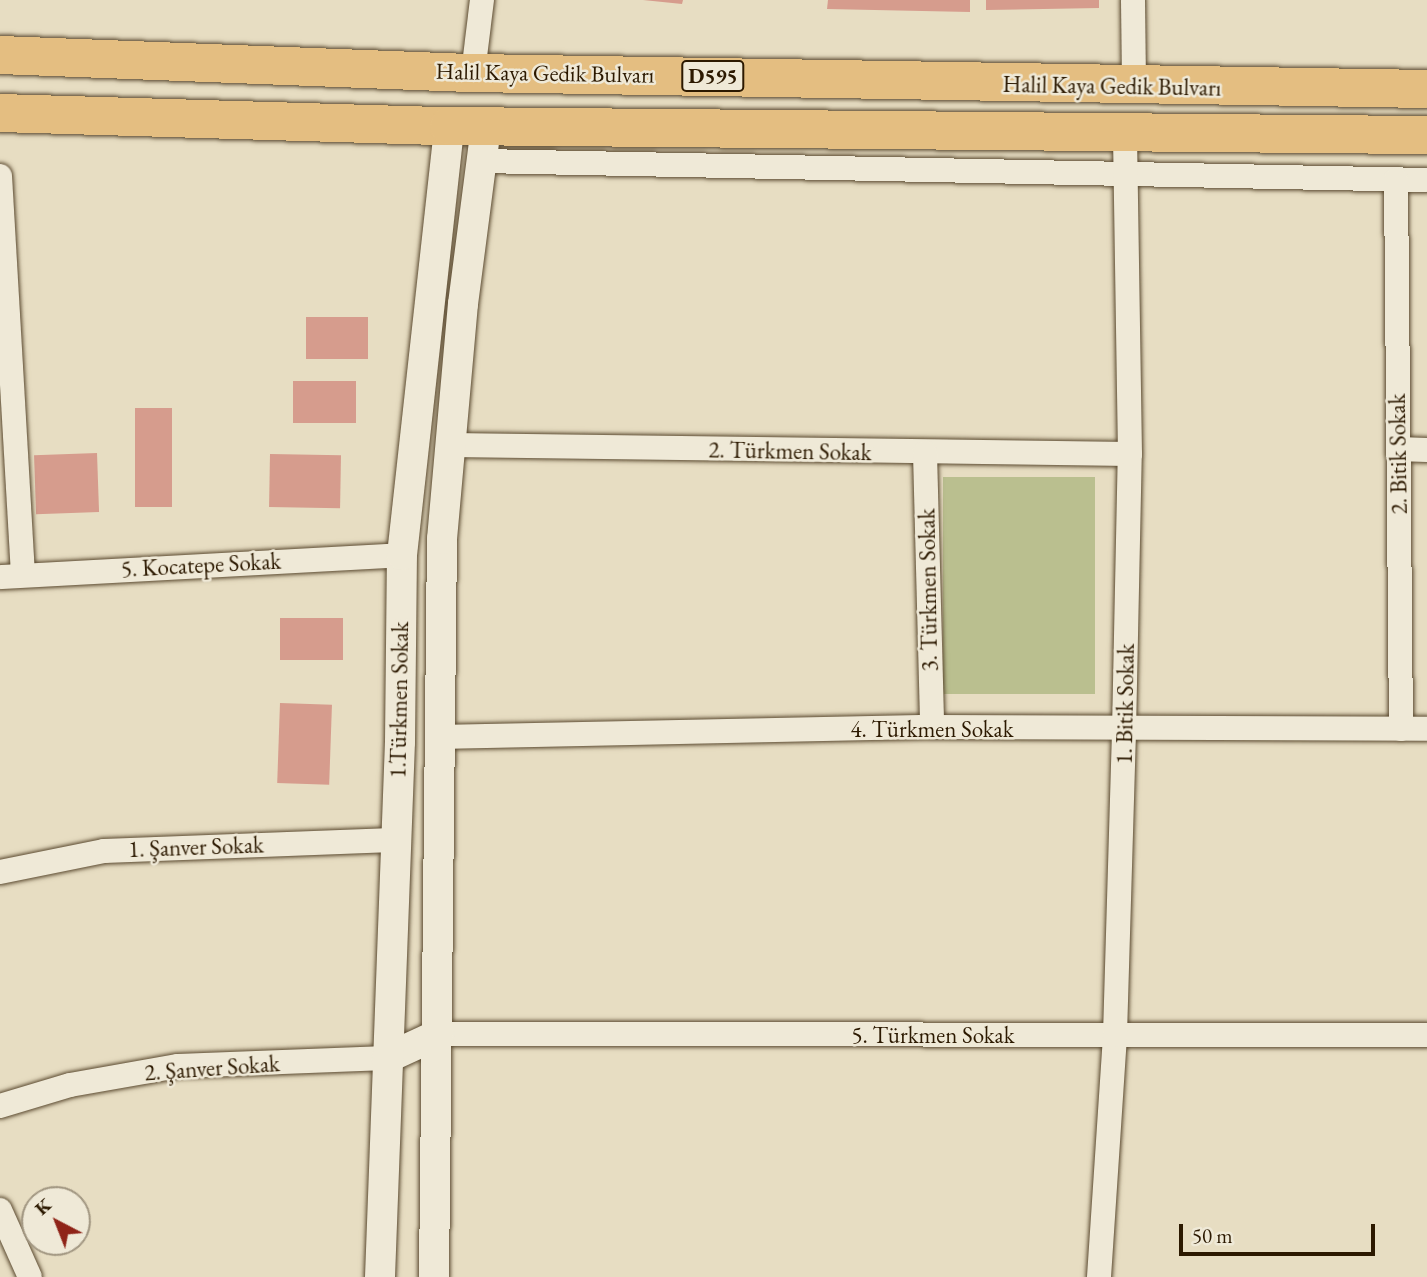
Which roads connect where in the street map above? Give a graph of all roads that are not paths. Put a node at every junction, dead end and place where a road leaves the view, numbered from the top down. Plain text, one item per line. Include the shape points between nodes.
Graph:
1 (482, 0) edge
2 (1133, 0) edge
3 (0, 55) edge
4 (473, 73) junction
5 (1134, 88) junction
6 (1427, 89) edge
7 (0, 113) edge
8 (449, 126) junction
9 (1125, 131) junction
10 (1427, 135) edge
11 (484, 144) junction
12 (1126, 174) junction
13 (0, 176) edge
14 (1396, 180) junction
15 (1427, 180) edge
16 (6, 379) edge
17 (450, 445) junction
18 (1398, 449) junction
19 (1427, 450) edge
20 (925, 453) junction
21 (1130, 454) junction
22 (402, 555) junction
23 (11, 575) edge
24 (932, 727) junction
25 (1401, 729) junction
26 (1427, 729) edge
27 (1124, 732) junction
28 (438, 737) junction
29 (400, 742) junction
30 (393, 839) junction
31 (0, 872) edge
32 (439, 1034) junction
33 (1115, 1035) junction
34 (1427, 1035) edge
35 (387, 1059) junction
36 (0, 1106) edge
37 (0, 1210) edge
38 (30, 1277) edge
39 (380, 1277) edge
40 (433, 1277) edge
41 (1099, 1277) edge

1 - 4 street
2 - 5 street
3 - 4 highway, Halil Kaya Gedik Bulvarı / D595
4 - 5 highway, Halil Kaya Gedik Bulvarı / D595 via 807,77
5 - 6 highway, Halil Kaya Gedik Bulvarı / D595
7 - 8 highway, Halil Kaya Gedik Bulvarı / D595
8 - 11 highway, Halil Kaya Gedik Bulvarı / D595
8 - 22 street, 1.Türkmen Sokak
9 - 10 highway, Halil Kaya Gedik Bulvarı / D595
9 - 11 highway, Halil Kaya Gedik Bulvarı / D595
9 - 12 street, 1. Bitik Sokak
11 - 12 street
11 - 17 street, 1.Türkmen Sokak
12 - 14 street
12 - 21 street, 1. Bitik Sokak
13 - 16 street
14 - 15 street
14 - 18 street, 2. Bitik Sokak
16 - 23 street
17 - 20 street, 2. Türkmen Sokak
17 - 28 street, 1.Türkmen Sokak via 442,539
18 - 19 street
18 - 25 street, 2. Bitik Sokak
20 - 21 street, 2. Türkmen Sokak
20 - 24 street, 3. Türkmen Sokak
21 - 27 street, 1. Bitik Sokak
22 - 23 street, 5. Kocatepe Sokak
22 - 29 street, 1.Türkmen Sokak
24 - 27 street, 4. Türkmen Sokak
24 - 28 street, 4. Türkmen Sokak
25 - 26 street, 4. Türkmen Sokak
25 - 27 street, 4. Türkmen Sokak
27 - 33 street, 1. Bitik Sokak
28 - 29 street
28 - 32 street, 1.Türkmen Sokak
29 - 30 street, 1.Türkmen Sokak
30 - 31 street, 1. Şanver Sokak via 104,851
30 - 35 street, 1.Türkmen Sokak
32 - 33 street, 5. Türkmen Sokak
32 - 35 street
32 - 40 street, 1.Türkmen Sokak
33 - 34 street, 5. Türkmen Sokak
33 - 41 street, 1. Bitik Sokak
35 - 36 street, 2. Şanver Sokak via 178,1066 70,1085
35 - 39 street, 1.Türkmen Sokak
37 - 38 street

